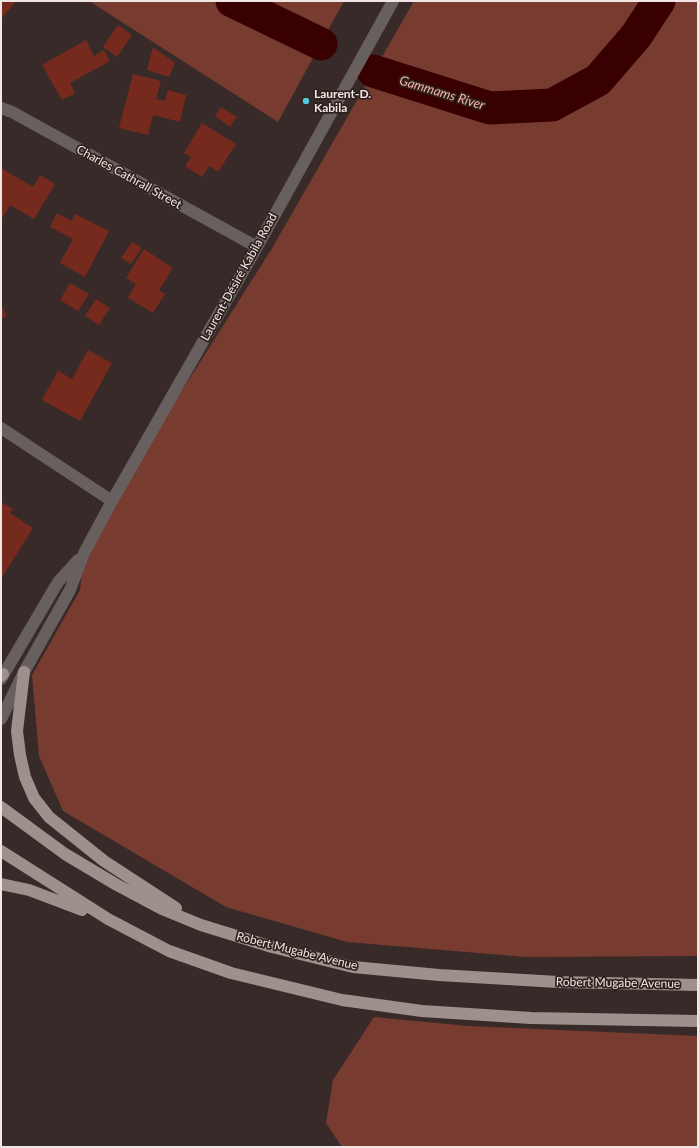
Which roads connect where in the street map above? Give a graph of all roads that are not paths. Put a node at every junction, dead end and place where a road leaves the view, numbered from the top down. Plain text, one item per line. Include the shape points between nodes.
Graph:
1 (393, 1) edge
2 (1, 108) edge
3 (257, 247) junction
4 (1, 428) edge
5 (112, 501) junction
6 (84, 553) junction
7 (24, 672) junction
8 (2, 676) edge
9 (1, 719) edge
10 (1, 807) edge
11 (1, 851) edge
12 (1, 884) edge
13 (108, 919) junction
14 (202, 925) junction
15 (698, 984) edge
16 (698, 1020) edge

1 - 3 street, Laurent-Désiré Kabila Road
2 - 3 street, Charles Cathrall Street
3 - 5 street, Laurent-Désiré Kabila Road
4 - 5 street
5 - 6 street, Laurent-Désiré Kabila Road
6 - 7 street, Laurent-Désiré Kabila Road via 70,590
6 - 8 street, Laurent-Désiré Kabila Road via 58,582
7 - 9 street, Laurent-Désiré Kabila Road
7 - 14 main road via 17,731 25,777 34,798 49,817 104,861
10 - 14 main road, Robert Mugabe Avenue via 65,854 117,885 162,909
11 - 13 main road
12 - 13 main road via 29,890
13 - 16 main road via 169,951 231,973 342,1000 422,1011 531,1018
14 - 15 main road, Robert Mugabe Avenue via 272,947 353,967 550,981

